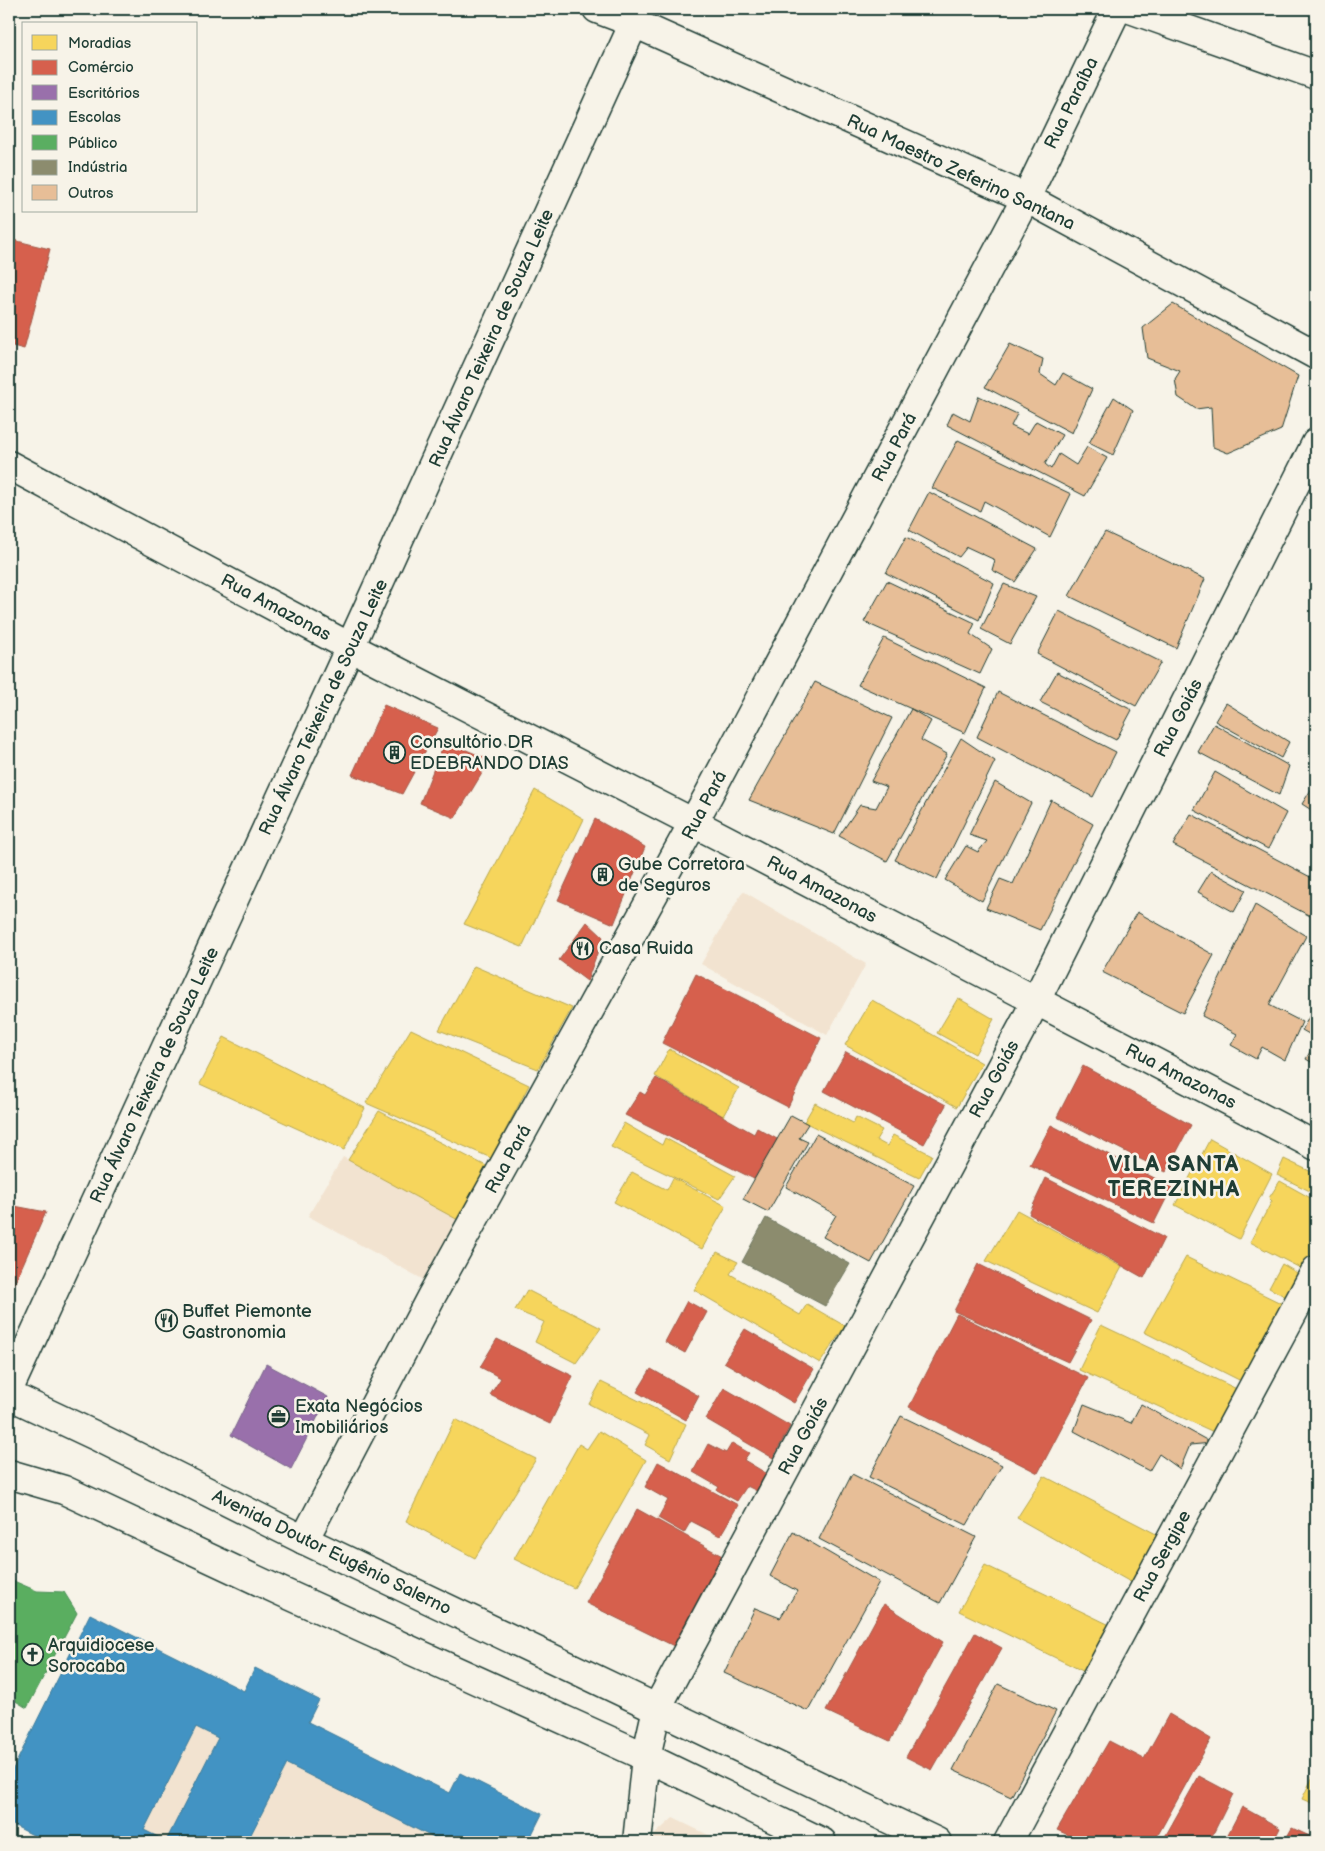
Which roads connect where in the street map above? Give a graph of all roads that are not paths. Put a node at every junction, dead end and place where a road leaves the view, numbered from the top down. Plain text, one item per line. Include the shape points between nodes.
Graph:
1 (597, 9) edge
2 (1117, 9) edge
3 (1130, 9) edge
4 (634, 23) junction
5 (1316, 75) edge
6 (1026, 198) junction
7 (1316, 355) edge
8 (1316, 443) edge
9 (9, 465) edge
10 (350, 647) junction
11 (694, 823) junction
12 (1036, 1001) junction
13 (1316, 1146) edge
14 (1316, 1270) edge
15 (9, 1389) edge
16 (9, 1395) edge
17 (9, 1474) edge
18 (304, 1540) junction
19 (657, 1708) junction
20 (646, 1757) junction
21 (637, 1842) edge
22 (822, 1842) edge
23 (937, 1842) edge
24 (1008, 1842) edge

1 - 4 street, Rua Maestro Zeferino Santana
2 - 6 street, Rua Paraíba
3 - 5 street
4 - 6 street, Rua Maestro Zeferino Santana
4 - 10 street, Rua Álvaro Teixeira de Souza Leite
6 - 7 street, Rua Maestro Zeferino Santana
6 - 11 street, Rua Pará
8 - 12 street, Rua Goiás
9 - 10 street, Rua Amazonas
10 - 11 street, Rua Amazonas
10 - 15 street, Rua Álvaro Teixeira de Souza Leite
11 - 12 street, Rua Amazonas
11 - 18 street, Rua Pará via 431,1297
12 - 13 street, Rua Amazonas
12 - 19 street, Rua Goiás
14 - 24 street, Rua Sergipe
16 - 18 street, Avenida Doutor Eugênio Salerno
17 - 20 street via 64,1490
18 - 19 street, Avenida Doutor Eugênio Salerno
19 - 20 street
19 - 23 street, Avenida Doutor Eugênio Salerno
20 - 21 street
20 - 22 street

